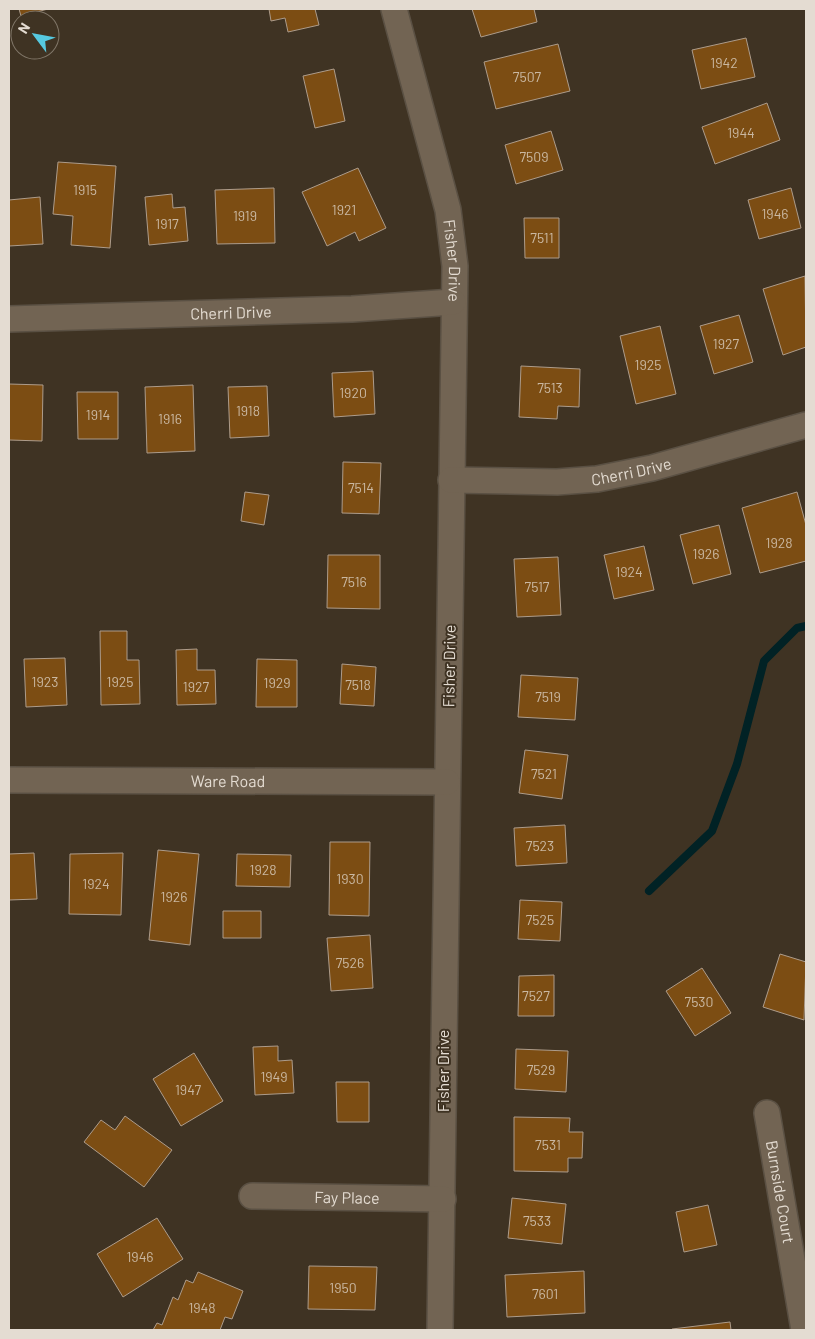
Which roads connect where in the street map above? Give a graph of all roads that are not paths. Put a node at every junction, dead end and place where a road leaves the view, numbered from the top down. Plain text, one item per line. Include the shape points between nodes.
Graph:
1 (394, 9) edge
2 (453, 302) junction
3 (9, 319) edge
4 (806, 425) edge
5 (452, 480) junction
6 (9, 780) edge
7 (447, 782) junction
8 (766, 1113) dead end
9 (252, 1196) dead end
10 (443, 1199) junction
11 (440, 1330) edge
12 (804, 1330) edge

1 - 2 street, Fisher Drive via 448,210 455,266
2 - 3 street, Cherri Drive via 352,309
2 - 5 street, Fisher Drive
4 - 5 street, Cherri Drive via 652,468 597,479 557,482
5 - 7 street, Fisher Drive
6 - 7 street, Ware Road
7 - 10 street, Fisher Drive
8 - 12 street, Burnside Court
9 - 10 street, Fay Place
10 - 11 street, Fisher Drive

